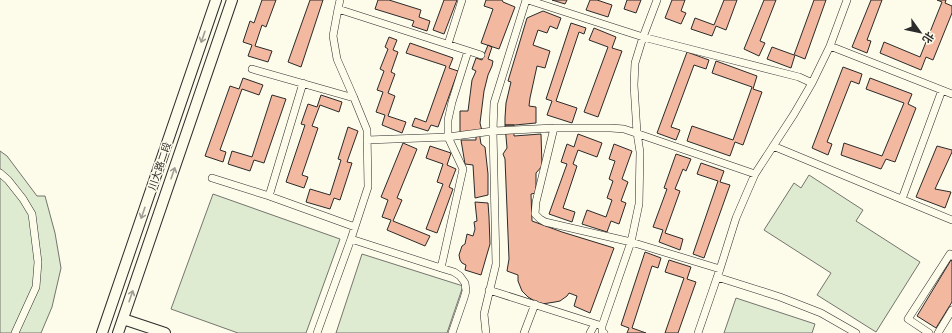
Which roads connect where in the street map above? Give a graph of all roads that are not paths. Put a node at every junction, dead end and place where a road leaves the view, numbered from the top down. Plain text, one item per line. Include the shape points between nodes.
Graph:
1 (216, 0) edge
2 (232, 0) edge
3 (340, 0) edge
4 (462, 0) edge
5 (657, 0) edge
6 (847, 0) edge
7 (525, 2) edge
8 (338, 9) junction
9 (643, 37) junction
10 (448, 44) junction
11 (830, 46) junction
12 (468, 51) junction
13 (481, 55) dead end
14 (252, 69) dead end
15 (303, 83) junction
16 (812, 84) junction
17 (942, 90) junction
18 (952, 94) edge
19 (354, 98) junction
20 (554, 128) junction
21 (493, 131) junction
22 (637, 133) junction
23 (448, 137) junction
24 (367, 140) junction
25 (773, 146) junction
26 (0, 173) edge
27 (755, 174) junction
28 (212, 178) dead end
29 (269, 196) junction
30 (902, 199) junction
31 (952, 220) edge
32 (355, 228) junction
33 (351, 239) junction
34 (631, 242) junction
35 (952, 256) edge
36 (441, 268) junction
37 (720, 269) junction
38 (717, 277) junction
39 (490, 290) junction
40 (535, 304) junction
41 (952, 310) edge
42 (123, 319) junction
43 (600, 327) edge
44 (162, 332) edge
45 (16, 333) edge
46 (102, 333) edge
47 (118, 333) edge
48 (317, 333) edge
49 (452, 333) edge
50 (486, 333) edge
51 (524, 333) edge
52 (590, 333) edge
53 (698, 333) edge
54 (856, 333) edge
55 (929, 333) edge
56 (938, 333) edge

1 -> 46 main road, 川大路二段
42 -> 2 main road, 川大路二段
3 - 8 street
4 - 10 street
5 - 9 street
6 - 11 street
7 - 9 street
7 - 21 street via 494,103
8 - 10 street
8 - 19 street via 333,36 337,59
9 - 16 street via 799,77
9 - 22 street via 635,63
10 - 12 street
11 - 16 street
11 - 17 street
12 - 13 street
12 - 23 street via 452,102
14 - 15 street
15 - 19 street
15 - 29 street
16 - 25 street
17 - 18 street
17 - 30 street
19 - 24 street via 367,130
20 - 21 street
20 - 22 street via 611,128
20 - 34 street via 535,214 545,222
21 - 23 street
21 - 39 street via 496,264
22 - 27 street
22 - 34 street via 640,152 639,204
23 - 24 street
23 - 36 street via 463,170
24 - 32 street via 368,187
25 - 27 street
25 - 30 street
26 - 45 street via 23,199 32,214 38,262 36,287
27 - 37 street via 736,218
28 - 29 street
29 - 32 street
30 - 31 street
32 - 33 street
33 - 36 street
33 - 48 street
34 - 37 street
34 - 43 street
35 - 55 street via 950,254 908,319
36 - 49 street via 454,272 465,282 466,291
37 - 38 street
38 - 53 street
38 - 54 street via 821,313
39 - 40 street
39 - 50 street via 484,314
40 - 43 street
40 - 51 street
41 - 56 street
42 - 44 main road
42 - 47 main road, 川大路二段
43 - 52 street

